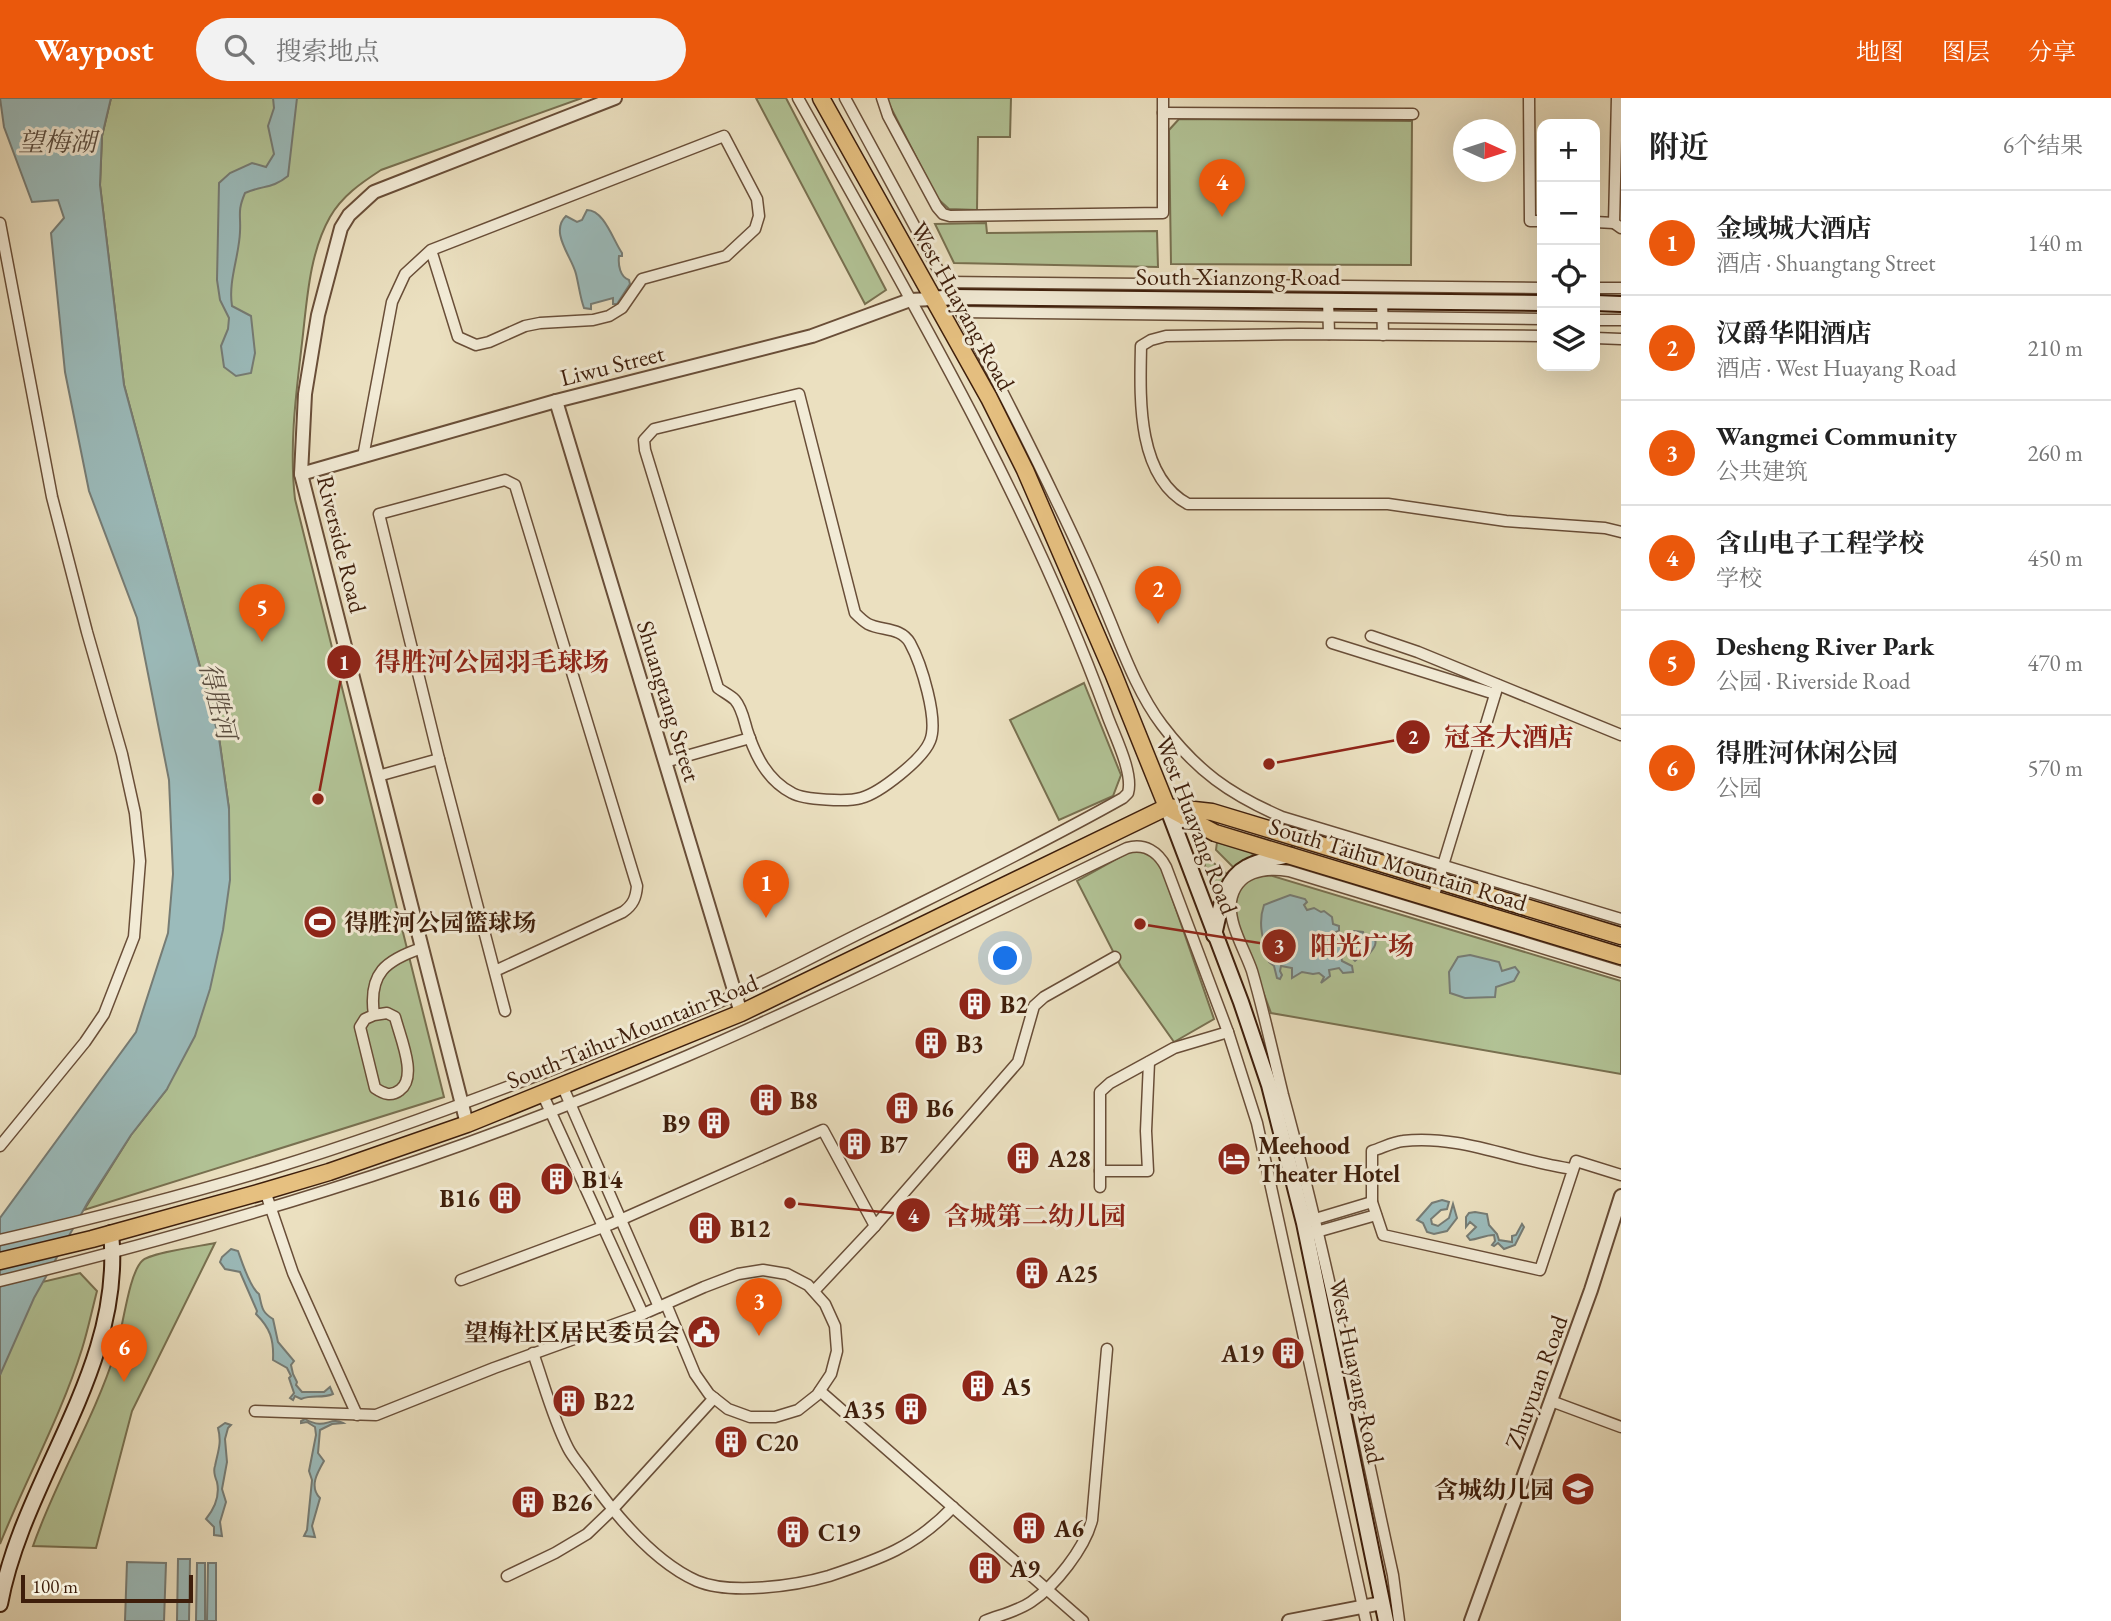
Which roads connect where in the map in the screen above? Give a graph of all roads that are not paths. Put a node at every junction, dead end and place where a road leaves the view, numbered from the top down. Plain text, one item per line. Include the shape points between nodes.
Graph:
1 (615, 98) edge
2 (798, 98) edge
3 (821, 98) edge
4 (845, 98) edge
5 (881, 98) edge
6 (1163, 98) edge
7 (1529, 98) edge
8 (1617, 98) edge
9 (1163, 113) junction
10 (1413, 114) dead end
11 (1537, 221) edge
12 (0, 223) edge
13 (1600, 223) edge
14 (1618, 226) edge
15 (431, 250) junction
16 (945, 282) junction
17 (1537, 288) edge
18 (1600, 288) edge
19 (1621, 288) edge
20 (953, 297) junction
21 (933, 299) junction
22 (1328, 299) junction
23 (910, 300) junction
24 (1382, 300) junction
25 (1537, 303) edge
26 (1600, 303) edge
27 (1621, 304) edge
28 (961, 312) junction
29 (1328, 316) junction
30 (1382, 317) junction
31 (1537, 319) edge
32 (1600, 320) edge
33 (1621, 320) edge
34 (1329, 334) junction
35 (1383, 335) junction
36 (1537, 336) edge
37 (1600, 338) edge
38 (1621, 339) edge
39 (556, 401) junction
40 (363, 457) junction
41 (301, 474) junction
42 (1621, 532) edge
43 (1371, 636) dead end
44 (1332, 643) dead end
45 (1497, 689) junction
46 (1621, 735) edge
47 (750, 738) junction
48 (439, 759) junction
49 (666, 762) junction
50 (378, 776) junction
51 (1167, 807) junction
52 (1290, 855) junction
53 (1441, 873) junction
54 (1433, 898) junction
55 (1621, 919) edge
56 (1214, 935) junction
57 (1621, 936) edge
58 (422, 948) junction
59 (1621, 956) edge
60 (1115, 957) dead end
61 (495, 971) junction
62 (1621, 972) edge
63 (736, 994) junction
64 (505, 1011) dead end
65 (741, 1013) junction
66 (374, 1014) junction
67 (1228, 1032) junction
68 (1149, 1062) junction
69 (562, 1085) junction
70 (542, 1093) junction
71 (570, 1102) junction
72 (462, 1104) junction
73 (550, 1110) junction
74 (467, 1124) junction
75 (0, 1146) edge
76 (1573, 1169) junction
77 (1100, 1171) junction
78 (1621, 1175) edge
79 (1100, 1187) dead end
80 (265, 1191) junction
81 (1621, 1196) edge
82 (1372, 1202) junction
83 (271, 1208) junction
84 (1376, 1216) junction
85 (621, 1220) junction
86 (875, 1226) junction
87 (603, 1227) junction
88 (1311, 1227) junction
89 (111, 1233) junction
90 (0, 1240) edge
91 (113, 1252) junction
92 (0, 1261) edge
93 (461, 1280) dead end
94 (0, 1281) edge
95 (814, 1291) junction
96 (662, 1305) junction
97 (643, 1314) junction
98 (1107, 1349) dead end
99 (533, 1353) junction
100 (820, 1391) junction
101 (714, 1398) junction
102 (1551, 1401) junction
103 (255, 1411) dead end
104 (357, 1415) junction
105 (1621, 1427) edge
106 (953, 1507) junction
107 (612, 1510) junction
108 (506, 1576) dead end
109 (1047, 1589) junction
110 (1382, 1603) junction
111 (0, 1604) edge
112 (1363, 1607) junction
113 (985, 1621) edge
114 (1083, 1621) edge
115 (1289, 1621) edge
116 (1366, 1621) edge
117 (1385, 1621) edge
118 (1399, 1621) edge
119 (1471, 1621) edge

1 - 41 street, Riverside Road via 374,192 349,215 341,228 318,315 305,394
2 - 23 street
3 - 21 main road, West Huayang Road
4 - 16 street
5 - 9 street via 937,207 950,216 1163,213
6 - 9 street
7 - 11 street via 1530,221
8 - 14 street
9 - 10 street
12 - 75 street via 52,497 122,754 140,861 134,937 104,1014
13 - 14 street
15 - 15 street via 458,337 476,345 525,326 609,316 622,308 642,279 726,256 755,229 757,199 724,136
15 - 40 street via 405,274 392,302
16 - 17 street
16 - 20 street
18 - 19 street
20 - 21 main road, South Xianzong Road
20 - 22 main road, South Xianzong Road
20 - 28 street
21 - 23 street, Liwu Street
21 - 51 main road, West Huayang Road via 1025,470
22 - 24 main road, South Xianzong Road
22 - 29 street
23 - 39 street, Liwu Street via 812,336
23 - 63 street via 975,418 1045,566 1093,678 1128,773 1129,789 1123,798 1051,838
24 - 25 main road, South Xianzong Road
24 - 30 street
26 - 27 main road
28 - 29 street
28 - 53 street via 1048,484 1129,665 1181,749 1217,783 1257,806
29 - 30 street
29 - 34 street
30 - 31 street
30 - 35 street
32 - 33 street
34 - 35 street
34 - 42 street via 1166,336 1141,346 1140,397 1149,455 1183,502 1388,505
35 - 36 street
37 - 38 street
39 - 40 street, Liwu Street
39 - 49 street, Shuangtang Street
40 - 41 street, Liwu Street
41 - 50 street, Riverside Road
43 - 45 street
44 - 45 street
45 - 46 street
45 - 53 street
47 - 47 street via 756,757 792,793 808,798 860,799 885,786 909,765 930,742 934,722 909,641 855,613 799,394 654,429 644,440 718,688 741,708
47 - 49 street
48 - 50 street
48 - 61 street
48 - 61 street via 379,514 505,480 515,485 637,886 631,906 623,912
49 - 63 street, Shuangtang Street
50 - 58 street, Riverside Road
51 - 52 main road, South Taihu Mountain Road via 1207,830
51 - 53 main road, South Taihu Mountain Road via 1212,812
51 - 56 main road, West Huayang Road
51 - 65 main road, South Taihu Mountain Road
52 - 54 main road, South Taihu Mountain Road
52 - 56 main road via 1248,866 1236,876 1223,899
53 - 54 street
53 - 55 street
53 - 57 main road, South Taihu Mountain Road
54 - 59 main road, South Taihu Mountain Road
56 - 88 main road, West Huayang Road via 1269,1085
58 - 66 street via 385,965 373,985
58 - 72 street, Riverside Road
60 - 86 street via 1034,1006 1018,1062
61 - 64 street
62 - 88 street via 1289,871 1267,869 1249,874 1231,900 1232,917 1252,970
63 - 65 street, Shuangtang Street
63 - 72 street
65 - 69 main road, South Taihu Mountain Road
66 - 66 street via 360,1027 375,1088 394,1094 405,1087 410,1074 395,1017
67 - 68 street via 1174,1048
67 - 71 street via 1166,867 1157,854 1134,846 765,1021
67 - 112 street via 1257,1123
68 - 77 street via 1100,1092
68 - 77 street via 1148,1171
69 - 70 main road, South Taihu Mountain Road
69 - 71 street
70 - 73 street
70 - 74 main road, South Taihu Mountain Road
71 - 73 street
71 - 85 street
72 - 74 street, Riverside Road
72 - 90 street via 269,1169
73 - 83 street
73 - 87 street
74 - 80 main road, South Taihu Mountain Road
76 - 78 street via 1576,1161
76 - 82 street via 1462,1144 1401,1141 1372,1151
76 - 84 street via 1541,1270 1383,1235
77 - 79 street
80 - 83 street
80 - 89 main road, South Taihu Mountain Road
81 - 102 street, Zhuyuan Road
82 - 84 street
82 - 88 street
83 - 91 street
83 - 104 street via 293,1273
84 - 88 street
85 - 86 street via 823,1130
85 - 87 street
85 - 96 street
86 - 95 street
87 - 93 street
87 - 97 street
88 - 110 main road, West Huayang Road
88 - 118 street via 1393,1575
89 - 91 main road
89 - 92 main road, South Taihu Mountain Road
91 - 94 street
91 - 111 main road via 98,1346 15,1544
95 - 96 street via 787,1274 763,1270 738,1274
95 - 100 street via 835,1326 837,1351
96 - 97 street
96 - 101 street via 695,1374
97 - 99 street
98 - 109 street via 1092,1520 1084,1544
99 - 104 street via 376,1415
99 - 107 street via 569,1450
100 - 101 street via 798,1410 775,1418 751,1417
100 - 106 street
101 - 107 street
102 - 105 street
102 - 119 street, Zhuyuan Road
103 - 104 street
106 - 107 street via 919,1539 867,1564 815,1580 732,1587 698,1581 678,1571
106 - 109 street
107 - 108 street via 587,1534
109 - 113 street via 1029,1604
109 - 114 street
110 - 112 street
110 - 117 main road, West Huayang Road
112 - 115 street
112 - 116 street

